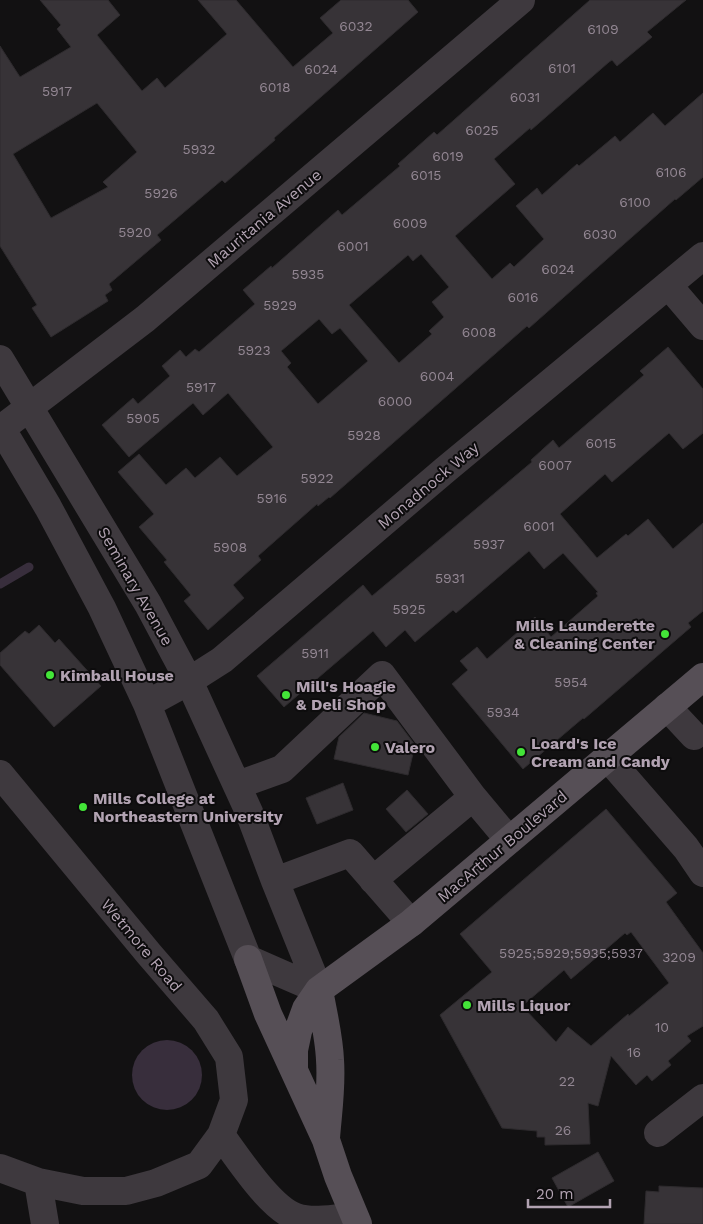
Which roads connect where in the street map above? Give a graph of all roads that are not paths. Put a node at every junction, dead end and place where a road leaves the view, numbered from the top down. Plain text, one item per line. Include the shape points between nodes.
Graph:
1 (521, 0) edge
2 (703, 256) edge
3 (668, 285) junction
4 (703, 326) edge
5 (0, 359) edge
6 (30, 406) junction
7 (1, 427) edge
8 (703, 677) edge
9 (189, 681) junction
10 (147, 704) junction
11 (667, 707) junction
12 (694, 736) dead end
13 (607, 757) junction
14 (0, 774) edge
15 (238, 785) junction
16 (473, 797) junction
17 (509, 840) junction
18 (694, 842) edge
19 (703, 873) edge
20 (373, 880) junction
21 (275, 881) junction
22 (411, 923) junction
23 (248, 959) junction
24 (319, 990) junction
25 (294, 1070) junction
26 (703, 1098) edge
27 (658, 1133) dead end
28 (221, 1135) junction
29 (326, 1140) junction
30 (0, 1168) edge
31 (38, 1182) junction
32 (356, 1220) edge
33 (45, 1224) edge

1 - 6 street, Mauritania Avenue via 145,319
2 - 3 street, Monadnock Way
3 - 4 street
3 - 9 street, Monadnock Way via 222,660
5 - 6 street, Seminary Avenue
6 - 7 street, Mauritania Avenue
6 - 9 street, Seminary Avenue via 148,604
7 - 10 street via 102,608
8 - 11 main road, MacArthur Boulevard
9 - 10 street, Monadnock Way
9 - 15 street, Seminary Avenue
10 - 23 street
11 - 12 street
11 - 13 main road, MacArthur Boulevard
13 - 17 main road, MacArthur Boulevard
13 - 18 street
14 - 28 street, Wetmore Road via 206,1020 229,1058 234,1100
15 - 16 street via 282,769 382,675
15 - 21 street, Seminary Avenue
16 - 17 street
16 - 20 street
17 - 22 main road, MacArthur Boulevard
18 - 19 street
20 - 21 street via 350,853
20 - 22 street
21 - 24 street, Seminary Avenue
22 - 24 main road, MacArthur Boulevard
23 - 24 street
23 - 25 main road, MacArthur Boulevard via 268,1014
24 - 25 main road, MacArthur Boulevard via 306,1008 298,1031
24 - 29 main road, MacArthur Boulevard via 330,1059
25 - 29 main road, MacArthur Boulevard
26 - 27 street
28 - 31 street, Wetmore Road via 199,1165 156,1183 126,1191 83,1191
28 - 32 street via 280,1209 297,1218
29 - 32 main road, MacArthur Boulevard
30 - 31 street, Wetmore Road
31 - 33 street

